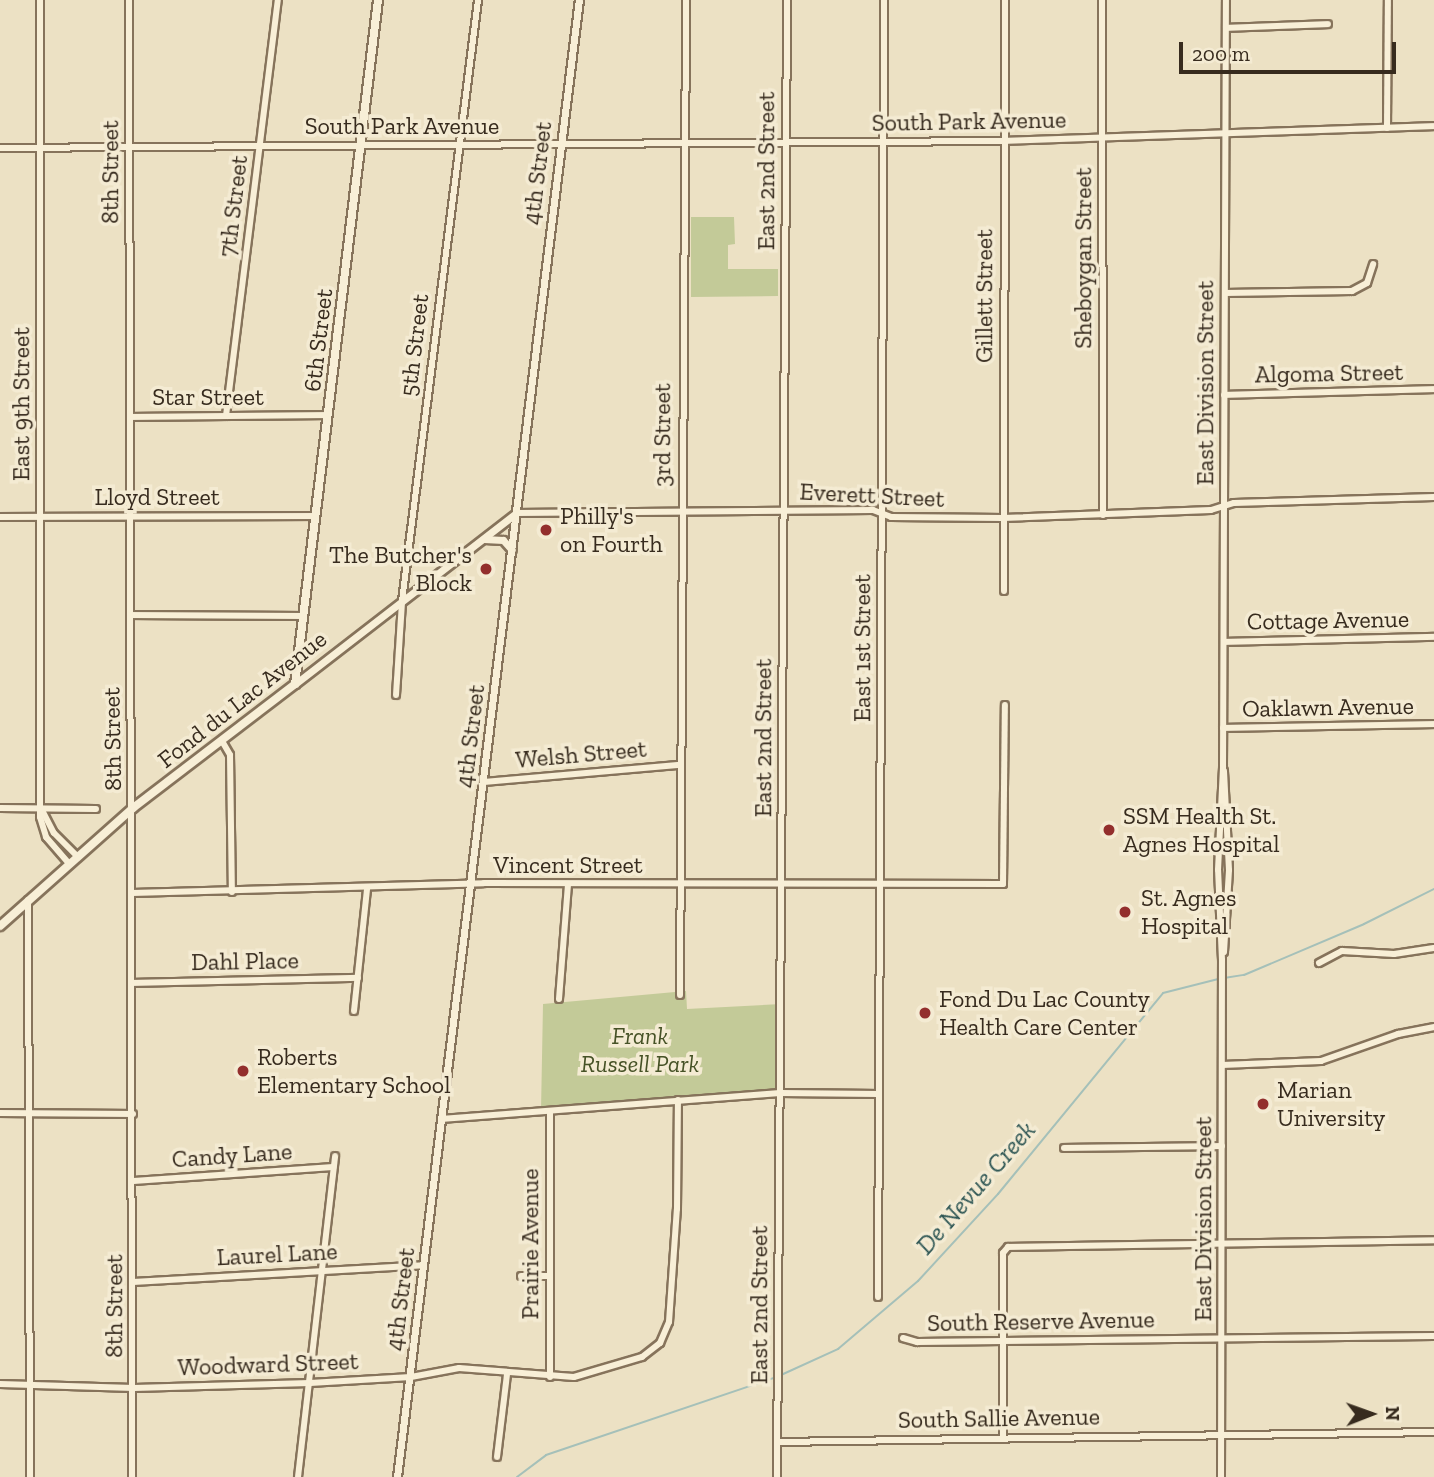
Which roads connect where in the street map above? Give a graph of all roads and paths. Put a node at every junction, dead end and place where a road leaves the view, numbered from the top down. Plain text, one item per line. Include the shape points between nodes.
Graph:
1 (40, 0) edge
2 (129, 0) edge
3 (278, 0) edge
4 (378, 0) edge
5 (478, 0) edge
6 (579, 0) edge
7 (686, 0) edge
8 (787, 0) edge
9 (884, 0) edge
10 (1005, 0) edge
11 (1102, 0) edge
12 (1226, 0) edge
13 (1388, 0) edge
14 (1328, 24) dead end
15 (1226, 28) junction
16 (1434, 126) edge
17 (1387, 128) junction
18 (1224, 133) junction
19 (1101, 137) junction
20 (1004, 141) junction
21 (785, 142) junction
22 (882, 142) junction
23 (683, 143) junction
24 (458, 145) junction
25 (559, 145) junction
26 (260, 146) junction
27 (129, 147) junction
28 (360, 147) junction
29 (0, 148) edge
30 (40, 148) junction
31 (1373, 264) dead end
32 (1225, 293) junction
33 (1434, 389) edge
34 (1224, 395) junction
35 (328, 415) junction
36 (226, 416) junction
37 (130, 417) junction
38 (1434, 497) edge
39 (1224, 505) junction
40 (783, 510) junction
41 (681, 511) junction
42 (516, 513) junction
43 (881, 514) junction
44 (1103, 515) junction
45 (40, 516) junction
46 (130, 516) junction
47 (315, 516) junction
48 (0, 517) edge
49 (1003, 518) junction
50 (480, 541) junction
51 (512, 550) junction
52 (1004, 592) dead end
53 (402, 601) junction
54 (130, 615) junction
55 (302, 616) junction
56 (1434, 637) edge
57 (1224, 642) junction
58 (295, 684) junction
59 (396, 695) dead end
60 (1004, 705) dead end
61 (1434, 724) edge
62 (1223, 728) junction
63 (222, 741) junction
64 (680, 765) junction
65 (1223, 766) junction
66 (484, 782) junction
67 (0, 808) edge
68 (41, 808) junction
69 (133, 808) junction
70 (96, 809) dead end
71 (77, 856) junction
72 (69, 863) junction
73 (781, 883) junction
74 (568, 884) junction
75 (681, 884) junction
76 (881, 885) junction
77 (470, 887) junction
78 (367, 889) junction
79 (232, 892) junction
80 (132, 893) junction
81 (28, 900) junction
82 (0, 926) edge
83 (1434, 948) edge
84 (1222, 960) junction
85 (1319, 963) dead end
86 (358, 978) junction
87 (133, 983) junction
88 (680, 995) dead end
89 (559, 999) dead end
90 (354, 1011) dead end
91 (1434, 1027) edge
92 (1222, 1065) junction
93 (780, 1093) junction
94 (879, 1094) junction
95 (678, 1100) junction
96 (550, 1111) junction
97 (30, 1112) junction
98 (0, 1113) edge
99 (133, 1114) junction
100 (442, 1119) junction
101 (1222, 1146) junction
102 (1064, 1148) dead end
103 (335, 1156) dead end
104 (334, 1167) junction
105 (133, 1181) junction
106 (1434, 1240) edge
107 (1222, 1242) junction
108 (424, 1265) junction
109 (321, 1270) junction
110 (521, 1276) dead end
111 (550, 1276) junction
112 (133, 1282) junction
113 (878, 1297) dead end
114 (1434, 1336) edge
115 (903, 1338) dead end
116 (1222, 1338) junction
117 (1003, 1340) junction
118 (507, 1374) junction
119 (411, 1377) junction
120 (550, 1377) junction
121 (310, 1383) junction
122 (0, 1384) edge
123 (30, 1384) junction
124 (134, 1388) junction
125 (1434, 1432) edge
126 (1221, 1434) junction
127 (1003, 1437) junction
128 (778, 1442) junction
129 (497, 1457) dead end
130 (30, 1477) edge
131 (132, 1477) edge
132 (298, 1477) edge
133 (397, 1477) edge
134 (777, 1477) edge
135 (1221, 1477) edge

1 - 30 street, East 9th Street
2 - 27 street, 8th Street
3 - 26 street, 7th Street
4 - 28 main road, 6th Street
5 - 24 street, 5th Street
6 - 25 street, 4th Street
7 - 23 street, 3rd Street
8 - 21 street, East 2nd Street
9 - 22 street, East 1st Street
10 - 20 street, Gillett Street
11 - 19 street, Sheboygan Street
12 - 15 street, East Division Street
13 - 17 street
14 - 15 street
15 - 18 street, East Division Street
16 - 17 street, South Park Avenue
17 - 18 street, South Park Avenue
18 - 19 street, South Park Avenue
18 - 32 street, East Division Street
19 - 20 street, South Park Avenue
19 - 44 street, Sheboygan Street
20 - 22 street, South Park Avenue
20 - 49 street, Gillett Street
21 - 22 street, South Park Avenue
21 - 23 street, South Park Avenue
21 - 40 street, East 2nd Street
22 - 43 street, East 1st Street
23 - 25 street, South Park Avenue
23 - 41 street, 3rd Street
24 - 25 street, South Park Avenue
24 - 28 street, South Park Avenue
24 - 53 street, 5th Street
25 - 42 street, 4th Street
26 - 27 street, South Park Avenue
26 - 28 street, South Park Avenue
26 - 36 street, 7th Street
27 - 30 street, South Park Avenue
27 - 37 street, 8th Street
28 - 35 main road, 6th Street
29 - 30 street, South Park Avenue
30 - 45 street, East 9th Street
31 - 32 street via 1367,283 1352,291
32 - 34 street, East Division Street
33 - 34 street, Algoma Street
34 - 39 street, East Division Street
35 - 36 street, Star Street
35 - 47 main road, 6th Street
36 - 37 street, Star Street
37 - 46 street, 8th Street
38 - 39 street, Everett Street
39 - 44 street, Everett Street
39 - 57 street, East Division Street
40 - 41 street, Everett Street
40 - 43 street, Everett Street via 873,510
40 - 73 street, East 2nd Street
41 - 42 street, Everett Street
41 - 64 street, 3rd Street
42 - 50 street, Fond du Lac Avenue
42 - 51 street, 4th Street
43 - 49 street, Everett Street
43 - 76 street, East 1st Street
44 - 49 street, Everett Street
45 - 46 street, Lloyd Street
45 - 48 street, Lloyd Street
45 - 68 street, East 9th Street
46 - 47 street, Lloyd Street
46 - 54 street, 8th Street
47 - 55 main road, 6th Street
49 - 52 street, Gillett Street
50 - 51 street via 499,538
50 - 53 street, Fond du Lac Avenue
51 - 66 street, 4th Street
53 - 58 street, Fond du Lac Avenue
53 - 59 street, 5th Street
54 - 55 street
54 - 69 street, 8th Street
55 - 58 main road, 6th Street
56 - 57 street, Cottage Avenue
57 - 62 street, East Division Street
58 - 63 main road, Fond du Lac Avenue
60 - 76 street, Vincent Street via 1003,884
61 - 62 street, Oaklawn Avenue
62 - 65 street, East Division Street
63 - 69 main road, Fond du Lac Avenue
63 - 79 street via 230,755
64 - 66 street, Welsh Street
64 - 75 street, 3rd Street
65 - 84 street, East Division Street via 1218,870
65 - 84 street, East Division Street via 1229,795 1229,870
66 - 77 street, 4th Street
67 - 68 street
68 - 70 street
68 - 71 street via 54,833
68 - 72 street, East 9th Street via 46,837
69 - 71 main road, Fond du Lac Avenue
69 - 80 street, 8th Street
71 - 72 main road, Fond du Lac Avenue
72 - 81 main road, Fond du Lac Avenue
73 - 75 street, Vincent Street
73 - 76 street, Vincent Street
73 - 93 street, East 2nd Street
74 - 75 street, Vincent Street
74 - 77 street, Vincent Street
74 - 89 street
75 - 88 street, 3rd Street
76 - 94 street, East 1st Street
77 - 78 street, Vincent Street
77 - 100 street, 4th Street
78 - 79 street, Vincent Street
78 - 86 street
79 - 80 street, Vincent Street
80 - 87 street, 8th Street
81 - 82 main road, Fond du Lac Avenue
81 - 97 street
83 - 85 street via 1394,954 1342,951
84 - 92 street, East Division Street
86 - 87 street, Dahl Place
86 - 90 street
87 - 99 street, 8th Street
91 - 92 street via 1398,1034 1316,1062
92 - 101 street, East Division Street
93 - 94 street
93 - 95 street
93 - 128 street, East 2nd Street
94 - 113 street, East 1st Street
95 - 96 street
95 - 120 street, Woodward Street via 677,1209 665,1335 648,1354 604,1371
96 - 100 street
96 - 111 street, Prairie Avenue
97 - 98 street
97 - 99 street
97 - 123 street
99 - 105 street, 8th Street
100 - 108 street, 4th Street
101 - 102 street
101 - 107 street, East Division Street
103 - 104 street
104 - 105 street, Candy Lane
104 - 109 street
105 - 112 street, 8th Street
106 - 107 street
107 - 116 street, East Division Street
107 - 117 street via 1006,1248
108 - 109 street, Laurel Lane
108 - 119 street, 4th Street
109 - 112 street, Laurel Lane
109 - 121 street
110 - 111 street
111 - 120 street, Prairie Avenue
112 - 124 street, 8th Street
114 - 116 street, South Reserve Avenue
115 - 117 street, South Reserve Avenue via 917,1342
116 - 117 street, South Reserve Avenue
116 - 126 street, East Division Street
117 - 127 street
118 - 119 street, Woodward Street via 459,1368
118 - 120 street, Woodward Street
118 - 129 street
119 - 121 street, Woodward Street
119 - 133 street, 4th Street
121 - 124 street, Woodward Street
121 - 132 street
122 - 123 street, Woodward Street
123 - 124 street, Woodward Street
123 - 130 street
124 - 131 street, 8th Street
125 - 126 street, South Sallie Avenue
126 - 127 street, South Sallie Avenue
126 - 135 street, East Division Street
127 - 128 street, South Sallie Avenue
128 - 134 street, East 2nd Street

